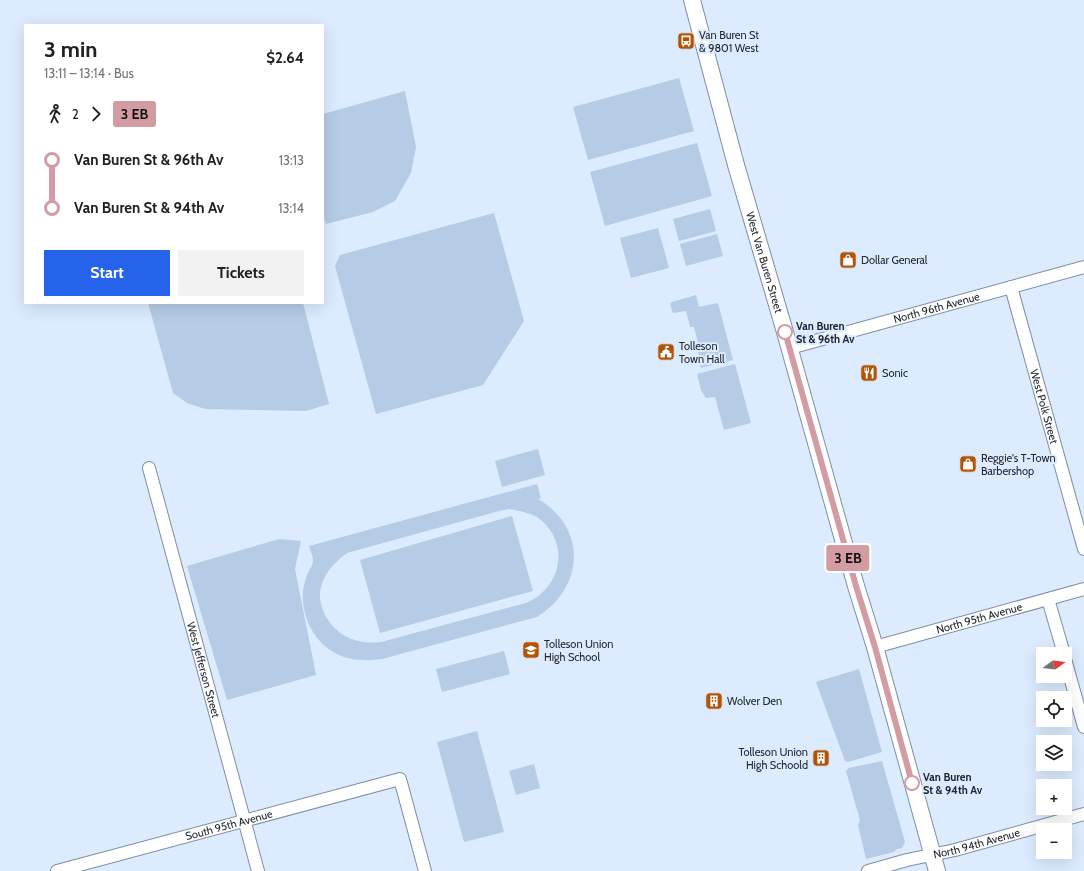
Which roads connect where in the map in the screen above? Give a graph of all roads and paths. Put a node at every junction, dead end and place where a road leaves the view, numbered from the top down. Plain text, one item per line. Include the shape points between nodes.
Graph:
1 (692, 0) edge
2 (1084, 266) edge
3 (1011, 287) junction
4 (790, 348) junction
5 (149, 468) dead end
6 (1084, 549) edge
7 (1084, 589) edge
8 (1048, 599) junction
9 (875, 647) junction
10 (1062, 647) edge
11 (1072, 683) edge
12 (1084, 727) edge
13 (1084, 814) edge
14 (244, 822) junction
15 (932, 854) junction
16 (86, 867) edge
17 (57, 871) edge
18 (258, 871) edge
19 (425, 871) edge
20 (868, 871) edge
21 (937, 871) edge

1 - 4 main road, West Van Buren Street via 736,165
2 - 3 street, North 96th Avenue
3 - 4 street, North 96th Avenue
3 - 6 street, West Polk Street
4 - 9 main road, West Van Buren Street
5 - 14 street, West Jefferson Street
7 - 8 street, North 95th Avenue
8 - 9 street, North 95th Avenue
8 - 10 street
9 - 15 main road, West Van Buren Street
11 - 12 street
13 - 15 street, North 94th Avenue
14 - 16 street, South 95th Avenue
14 - 18 street, West Jefferson Street
14 - 19 street, South 95th Avenue via 400,779
15 - 20 street, North 94th Avenue
15 - 21 main road, West Van Buren Street
16 - 17 street, South 95th Avenue

